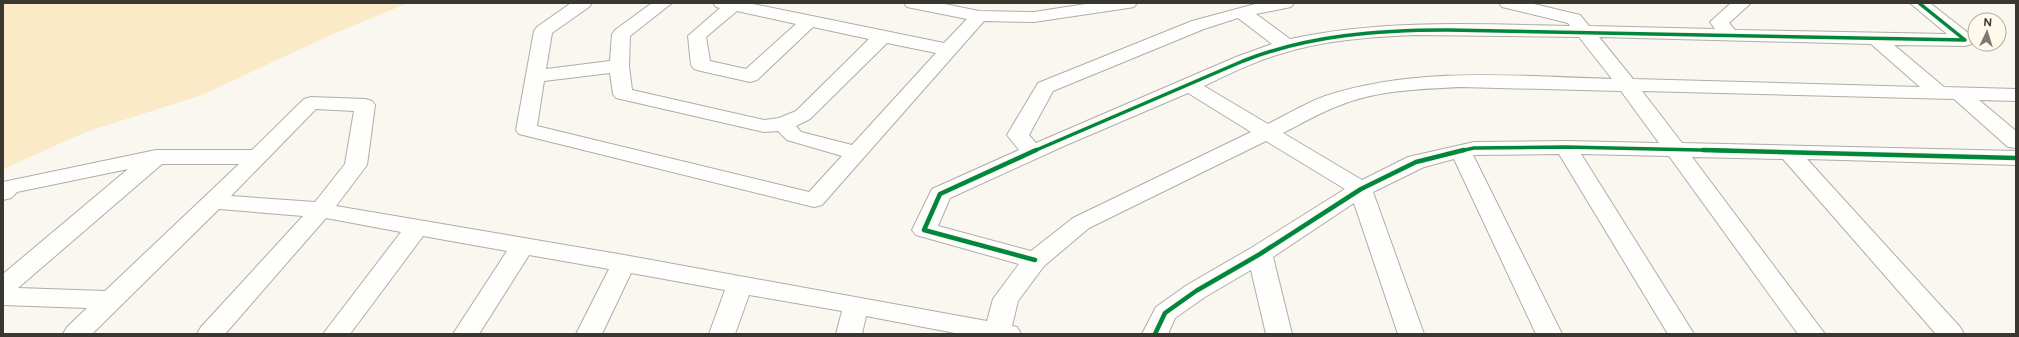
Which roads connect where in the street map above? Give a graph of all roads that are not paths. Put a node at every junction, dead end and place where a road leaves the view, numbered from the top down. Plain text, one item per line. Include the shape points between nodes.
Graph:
1 (583, 3) edge
2 (663, 3) edge
3 (913, 3) edge
4 (1128, 3) edge
5 (1285, 3) edge
6 (1508, 3) edge
7 (1742, 3) edge
8 (1919, 3) edge
9 (728, 4) edge
10 (1104, 5) edge
11 (1241, 12) junction
12 (979, 16) junction
13 (809, 21) junction
14 (1585, 32) junction
15 (883, 36) junction
16 (1730, 36) junction
17 (1876, 39) junction
18 (1287, 46) junction
19 (950, 50) junction
20 (619, 66) junction
21 (534, 76) junction
22 (1189, 85) junction
23 (1627, 85) junction
24 (1939, 94) junction
25 (1960, 94) junction
26 (2016, 95) edge
27 (783, 124) junction
28 (1266, 133) junction
29 (2016, 142) edge
30 (1566, 147) junction
31 (1673, 149) junction
32 (1460, 150) junction
33 (1031, 151) junction
34 (1789, 152) junction
35 (857, 153) junction
36 (156, 157) junction
37 (256, 158) junction
38 (2016, 158) edge
39 (1361, 189) junction
40 (3, 193) edge
41 (213, 202) junction
42 (321, 210) junction
43 (418, 226) junction
44 (522, 246) junction
45 (1260, 254) junction
46 (1035, 260) junction
47 (624, 263) junction
48 (740, 285) junction
49 (3, 287) edge
50 (3, 296) edge
51 (111, 300) junction
52 (856, 305) junction
53 (1001, 333) edge
54 (76, 334) edge
55 (210, 334) edge
56 (336, 334) edge
57 (466, 334) edge
58 (589, 334) edge
59 (722, 334) edge
60 (850, 334) edge
61 (1156, 334) edge
62 (1279, 334) edge
63 (1411, 334) edge
64 (1549, 334) edge
65 (1681, 334) edge
66 (1812, 334) edge
67 (1951, 334) edge

1 - 21 street via 544,31
2 - 20 street via 621,34
3 - 12 street
4 - 10 street
5 - 11 street
6 - 14 street via 1574,19
7 - 16 street via 1719,22
8 - 17 street via 1965,40
9 - 13 street
9 - 13 street via 697,36 701,65 750,76
10 - 12 street via 1034,17
11 - 18 street
11 - 33 street via 1198,25 1045,87 1018,136
12 - 19 street
13 - 15 street
14 - 16 street
14 - 18 street via 1401,30 1338,36
14 - 23 street
15 - 19 street
15 - 27 street via 804,115
16 - 17 street
17 - 24 street
18 - 22 street
19 - 35 street
20 - 21 street
20 - 27 street via 623,94 764,126
21 - 35 street via 526,130 814,200
22 - 28 street
22 - 33 street
23 - 24 street
23 - 28 street via 1461,81 1404,84 1331,101
23 - 31 street
24 - 25 street
25 - 26 street
25 - 29 street
27 - 35 street via 794,136
28 - 39 street
28 - 46 street via 1081,223
30 - 31 street
30 - 32 street via 1514,146
30 - 65 street
31 - 34 street
31 - 66 street
32 - 39 street via 1416,162
32 - 64 street
33 - 46 street via 940,194 924,230
34 - 38 street
34 - 67 street
36 - 37 street
36 - 40 street via 10,187
36 - 49 street
37 - 41 street
37 - 42 street via 311,103 365,105 356,165
39 - 45 street
39 - 63 street
41 - 42 street
41 - 51 street
42 - 43 street
42 - 55 street
43 - 44 street
43 - 56 street
44 - 47 street
44 - 57 street
45 - 61 street via 1196,291 1165,313
45 - 62 street
46 - 53 street via 1006,299
47 - 48 street
47 - 58 street
48 - 52 street
48 - 59 street
50 - 51 street
51 - 54 street
52 - 53 street
52 - 60 street

